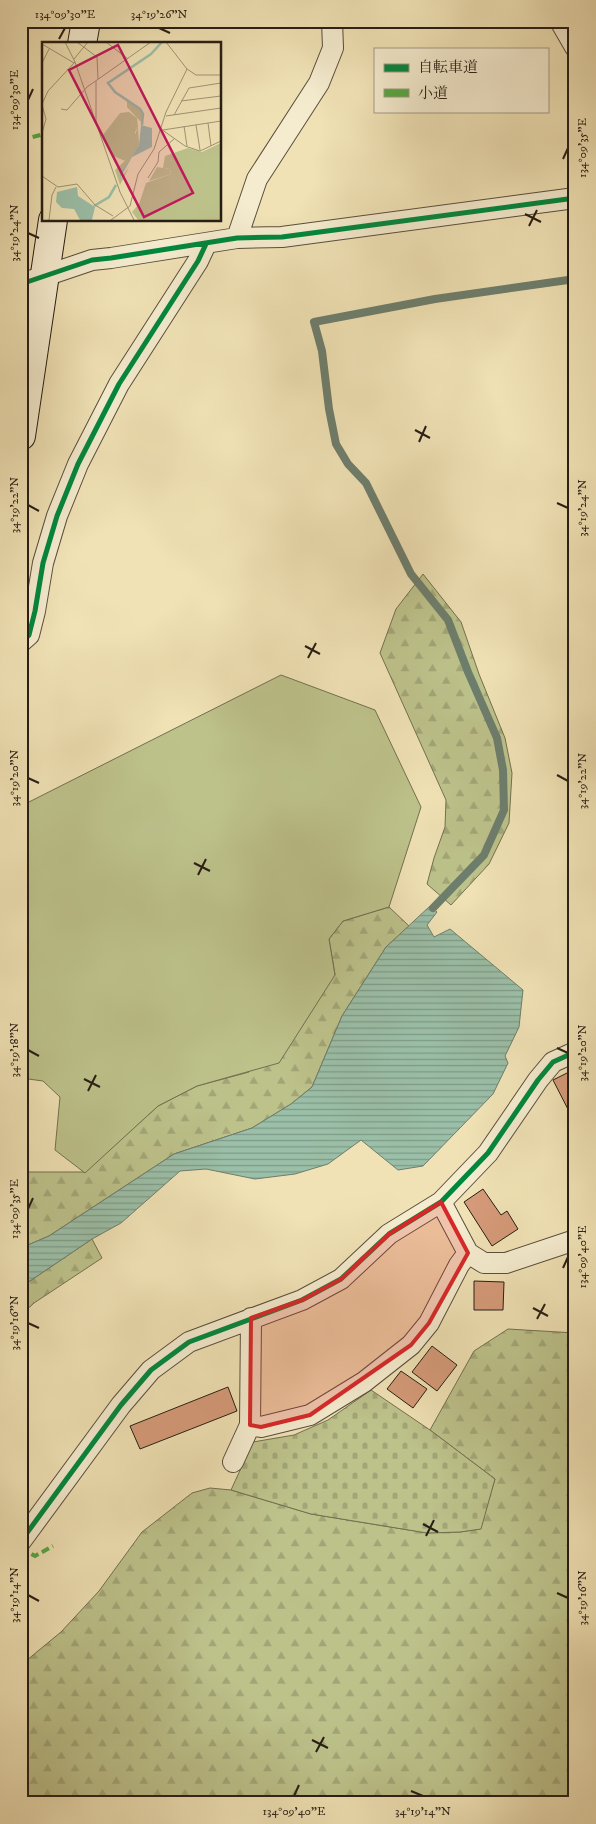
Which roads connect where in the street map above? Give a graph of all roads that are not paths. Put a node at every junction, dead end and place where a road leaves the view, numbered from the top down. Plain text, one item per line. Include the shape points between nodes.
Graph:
1 (86, 21) edge
2 (332, 21) edge
3 (560, 21) edge
4 (82, 42) edge
5 (575, 46) edge
6 (575, 198) edge
7 (53, 221) edge
8 (237, 238) junction
9 (206, 244) junction
10 (33, 279) edge
11 (21, 436) edge
12 (21, 642) edge
13 (575, 1052) edge
14 (441, 1202) junction
15 (575, 1240) edge
16 (468, 1252) junction
17 (251, 1318) junction
18 (250, 1425) junction
19 (233, 1462) dead end
20 (21, 1541) edge

1 - 4 main road
2 - 8 street via 333,48 319,83 257,179
3 - 5 street
6 - 8 street via 282,236
7 - 10 main road
8 - 9 street
9 - 10 street via 92,260
9 - 12 street via 119,384 78,464 57,516 43,564 29,635
10 - 11 main road
13 - 14 street via 553,1062 488,1153
14 - 16 street
14 - 17 street via 389,1234 341,1279 302,1300
15 - 16 street via 506,1263 484,1263
16 - 18 street via 429,1323 412,1345 364,1382 310,1415 261,1427
17 - 18 street
17 - 20 street via 189,1342 151,1370 121,1405
18 - 19 street

